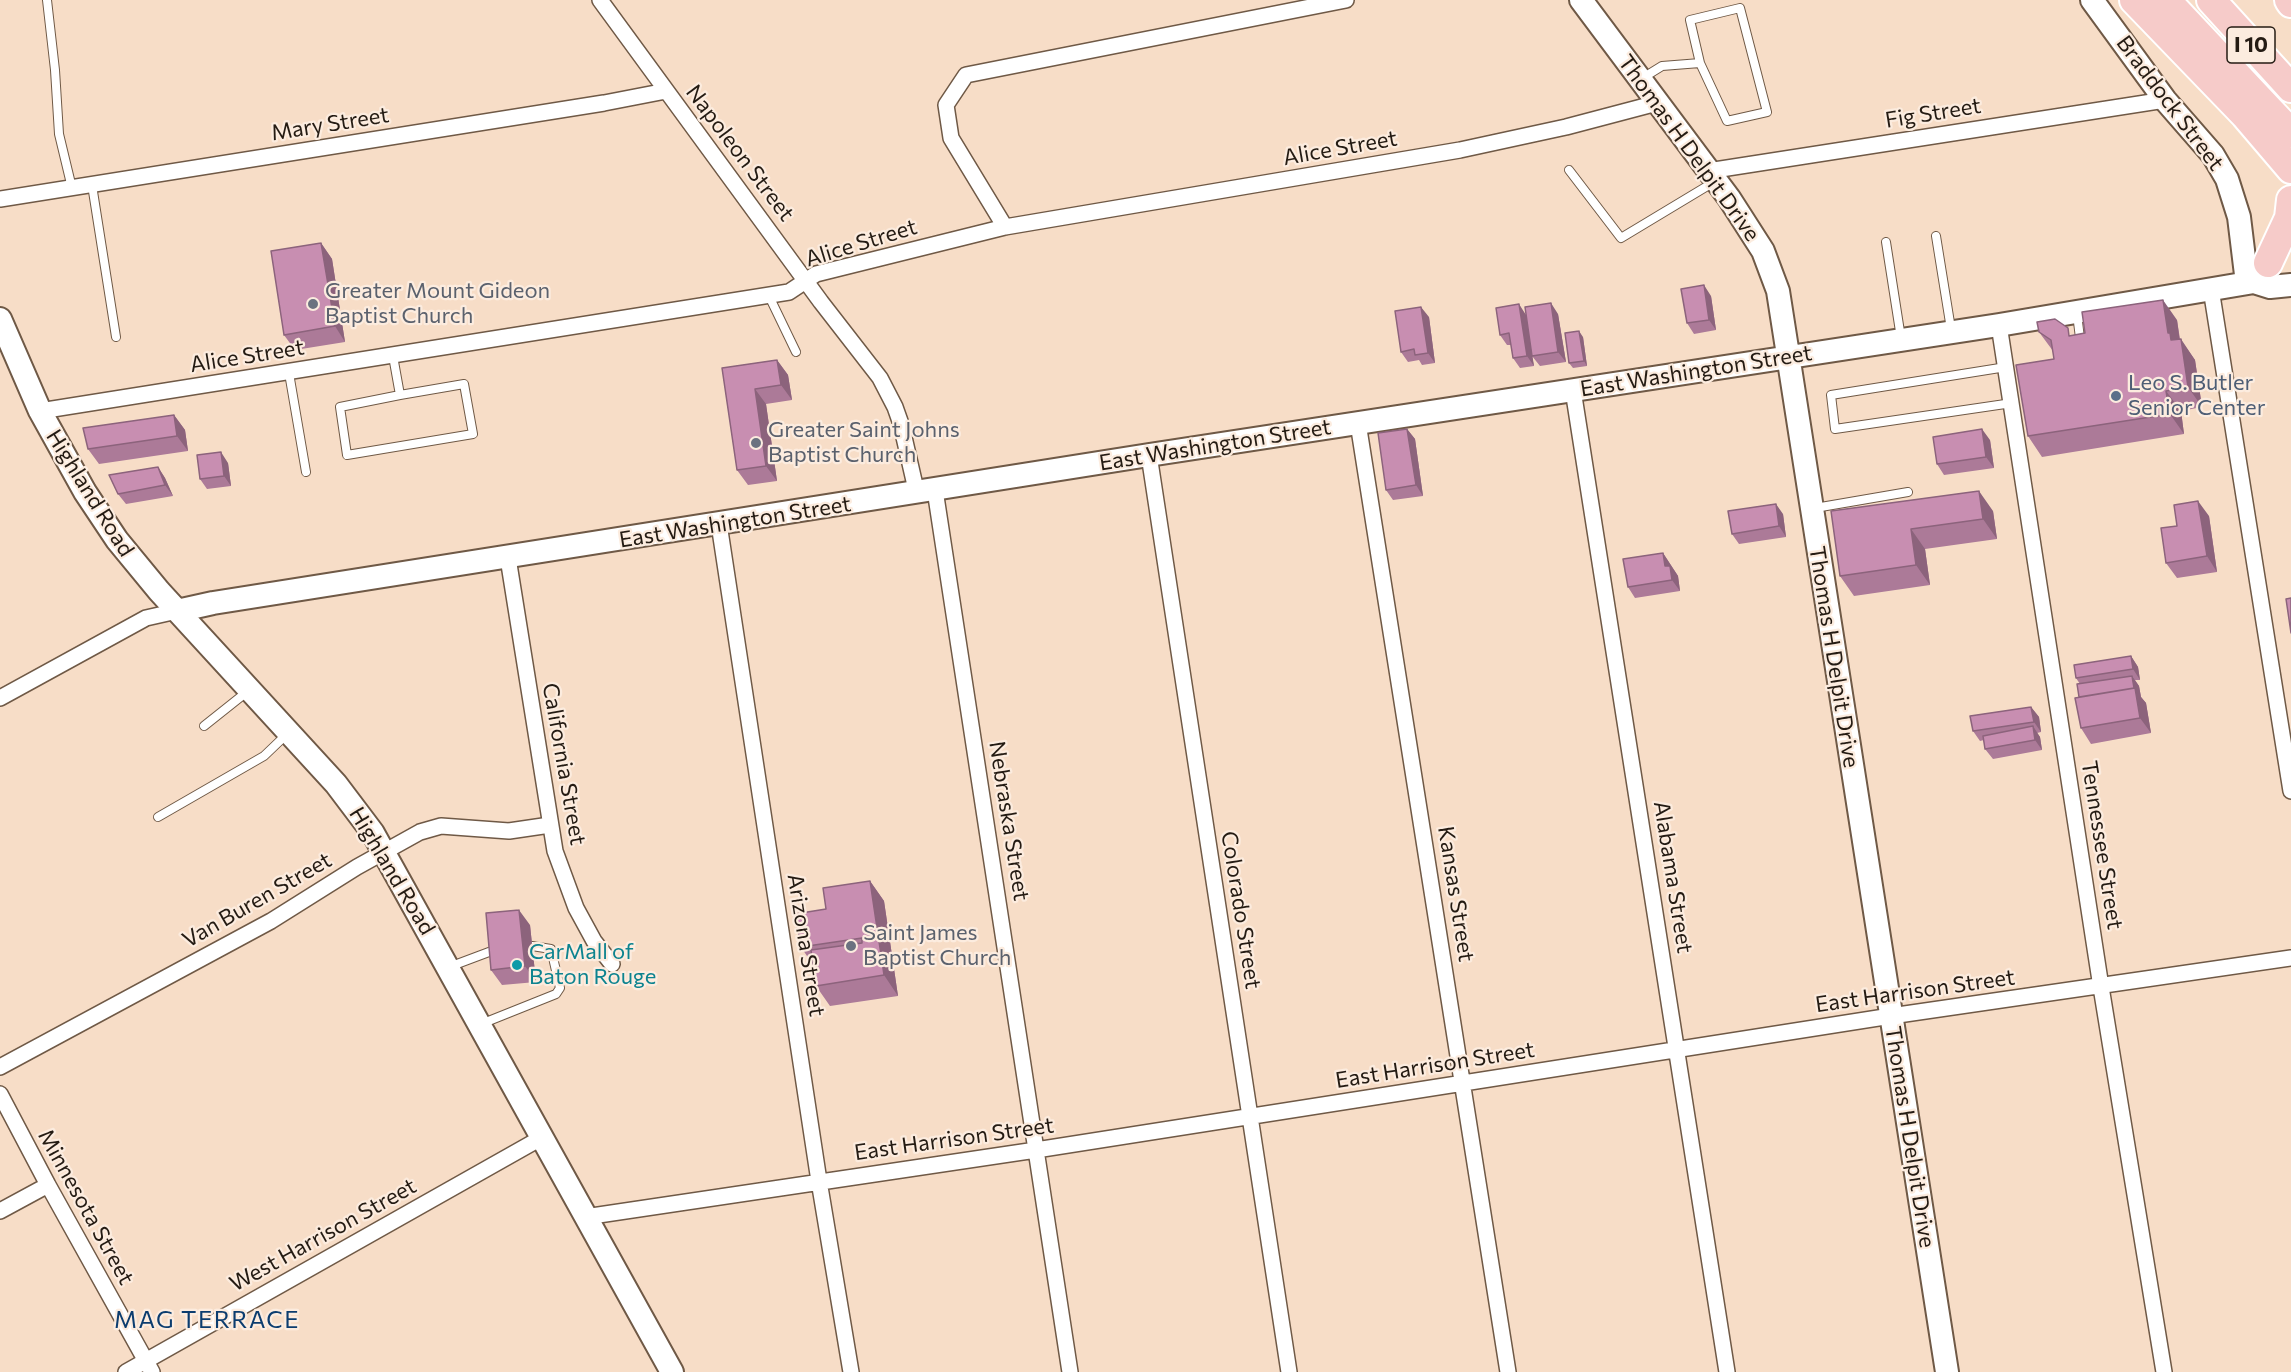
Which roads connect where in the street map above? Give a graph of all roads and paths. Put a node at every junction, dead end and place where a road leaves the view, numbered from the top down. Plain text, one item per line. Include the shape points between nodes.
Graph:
1 (47, 0) edge
2 (600, 0) edge
3 (1346, 0) edge
4 (1581, 0) edge
5 (2092, 0) edge
6 (2134, 0) edge
7 (2166, 0) edge
8 (2211, 0) edge
9 (1700, 63) junction
10 (1640, 80) junction
11 (2291, 88) edge
12 (666, 91) junction
13 (2165, 100) junction
14 (1657, 103) junction
15 (2291, 133) edge
16 (2290, 167) edge
17 (1569, 170) dead end
18 (1712, 176) junction
19 (92, 184) junction
20 (72, 188) junction
21 (2291, 195) edge
22 (0, 199) edge
23 (2291, 200) edge
24 (1005, 226) junction
25 (1936, 236) dead end
26 (1886, 242) dead end
27 (2265, 271) edge
28 (806, 281) junction
29 (2291, 285) edge
30 (2211, 290) junction
31 (769, 296) junction
32 (2077, 312) junction
33 (0, 320) edge
34 (1999, 325) junction
35 (1952, 332) junction
36 (116, 337) dead end
37 (1902, 340) junction
38 (2076, 345) edge
39 (796, 352) dead end
40 (393, 356) junction
41 (1788, 358) junction
42 (289, 373) junction
43 (2011, 376) junction
44 (1573, 390) junction
45 (400, 395) junction
46 (2012, 403) junction
47 (40, 411) junction
48 (1358, 423) junction
49 (1149, 456) junction
50 (306, 472) dead end
51 (926, 492) junction
52 (1908, 492) dead end
53 (1811, 508) junction
54 (719, 524) junction
55 (508, 558) junction
56 (177, 611) junction
57 (249, 690) junction
58 (0, 698) edge
59 (204, 726) dead end
60 (288, 733) junction
61 (2291, 791) edge
62 (158, 817) dead end
63 (550, 825) junction
64 (384, 852) junction
65 (532, 946) dead end
66 (498, 949) edge
67 (2291, 958) edge
68 (612, 964) dead end
69 (448, 967) junction
70 (2101, 987) junction
71 (1891, 1016) junction
72 (480, 1025) junction
73 (1677, 1049) junction
74 (0, 1066) edge
75 (1464, 1083) junction
76 (0, 1094) edge
77 (1249, 1117) junction
78 (542, 1137) junction
79 (1036, 1150) junction
80 (819, 1181) junction
81 (48, 1185) junction
82 (0, 1211) edge
83 (585, 1216) junction
84 (149, 1367) edge
85 (126, 1372) edge
86 (672, 1372) edge
87 (851, 1372) edge
88 (1070, 1372) edge
89 (1289, 1372) edge
90 (1508, 1372) edge
91 (1727, 1372) edge
92 (1947, 1372) edge
93 (2164, 1372) edge

1 - 20 lane via 59,134
2 - 12 street, Napoleon Street
3 - 24 street via 966,75 946,105 951,138
4 - 10 street, Thomas H Delpit Drive
5 - 13 street, Braddock Street
6 - 16 highway
7 - 15 highway
8 - 11 highway, I 10
9 - 9 lane via 1727,121 1767,112 1740,8 1690,20
9 - 10 lane via 1662,66
10 - 14 street, Thomas H Delpit Drive
12 - 19 street, Mary Street
12 - 28 street, Napoleon Street
13 - 18 street, Fig Street
13 - 27 street, Braddock Street via 2213,155
14 - 18 street, Thomas H Delpit Drive
14 - 24 street, Alice Street via 1460,150
16 - 21 highway
17 - 18 lane via 1621,238
18 - 41 street, Thomas H Delpit Drive via 1755,237 1771,270
19 - 20 street, Mary Street
19 - 36 lane
20 - 22 street, Mary Street
23 - 27 highway via 2289,218
24 - 28 street, Alice Street via 816,274
25 - 35 lane
26 - 37 lane
27 - 29 street, East Washington Street via 2270,287
27 - 30 street, East Washington Street
28 - 31 street, Alice Street via 789,292
28 - 51 street, Napoleon Street via 880,378
30 - 32 street, East Washington Street
30 - 61 street
31 - 39 lane
31 - 40 street, Alice Street
32 - 34 street, East Washington Street
32 - 38 lane via 2080,338
33 - 47 street, Highland Road
34 - 35 street, East Washington Street
34 - 43 street, Tennessee Street
35 - 37 street, East Washington Street
37 - 41 street, East Washington Street
40 - 42 street, Alice Street
40 - 45 lane
41 - 44 street, East Washington Street
41 - 53 street, Thomas H Delpit Drive
42 - 47 street, Alice Street
42 - 50 lane
43 - 46 street, Tennessee Street
43 - 46 lane via 1831,395 1835,429
44 - 48 street, East Washington Street
44 - 73 street, Alabama Street
45 - 45 lane via 464,384 473,434 347,455 340,407
46 - 70 street, Tennessee Street
47 - 56 street, Highland Road via 99,514
48 - 49 street, East Washington Street
48 - 75 street, Kansas Street
49 - 51 street, East Washington Street
49 - 77 street, Colorado Street
51 - 54 street, East Washington Street
51 - 79 street, Nebraska Street
52 - 53 lane
53 - 71 street, Thomas H Delpit Drive
54 - 55 street, East Washington Street
54 - 80 street, Arizona Street
55 - 56 street, East Washington Street
55 - 63 street, California Street
56 - 57 street, Highland Road
56 - 58 street via 146,618
57 - 59 lane
57 - 60 street, Highland Road
60 - 62 lane via 264,756
60 - 64 street, Highland Road via 349,800
63 - 64 street, Van Buren Street via 509,831 429,828
63 - 68 street, California Street via 555,851 576,908
64 - 69 street, Highland Road
64 - 74 street, Van Buren Street via 271,921
65 - 72 lane via 551,949 560,988 556,994
66 - 69 lane
67 - 70 street, East Harrison Street
69 - 72 street, Highland Road
70 - 71 street, East Harrison Street
70 - 93 street, Tennessee Street
71 - 73 street, East Harrison Street
71 - 92 street, Thomas H Delpit Drive
72 - 78 street, Highland Road
73 - 75 street, East Harrison Street
73 - 91 street, Alabama Street
75 - 77 street, East Harrison Street
75 - 90 street, Kansas Street
76 - 81 street, Minnesota Street
77 - 79 street, East Harrison Street
77 - 89 street, Colorado Street
78 - 83 street, Highland Road
78 - 84 street, West Harrison Street
79 - 80 street, East Harrison Street
79 - 88 street, Nebraska Street
80 - 83 street, East Harrison Street
80 - 87 street, Arizona Street
81 - 82 street
81 - 84 street, Minnesota Street
83 - 86 street, Highland Road
84 - 85 street, West Harrison Street

